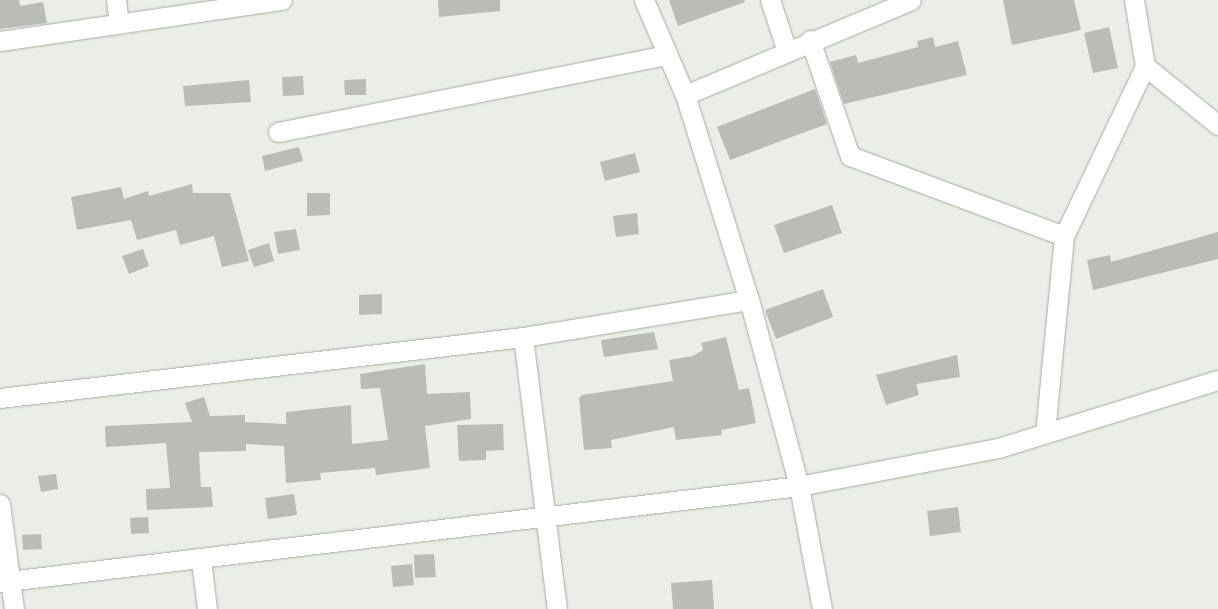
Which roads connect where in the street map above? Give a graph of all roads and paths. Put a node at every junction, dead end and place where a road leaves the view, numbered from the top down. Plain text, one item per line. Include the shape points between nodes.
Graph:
1 (116, 0) edge
2 (282, 0) edge
3 (644, 0) edge
4 (770, 0) edge
5 (911, 0) edge
6 (1134, 0) edge
7 (118, 24) junction
8 (810, 40) junction
9 (0, 41) edge
10 (788, 50) junction
11 (667, 55) junction
12 (1144, 66) junction
13 (685, 95) junction
14 (1217, 124) edge
15 (278, 132) dead end
16 (1064, 236) junction
17 (749, 300) junction
18 (523, 337) junction
19 (1218, 380) edge
20 (0, 398) edge
21 (1045, 433) junction
22 (799, 486) junction
23 (0, 504) edge
24 (544, 518) junction
25 (201, 560) junction
26 (5, 581) edge
27 (14, 609) edge
28 (208, 609) edge
29 (558, 609) edge
30 (822, 609) edge

1 - 7 street
2 - 7 street
3 - 11 street
4 - 10 street
5 - 8 street
6 - 12 street
7 - 9 street
8 - 10 street
8 - 16 street via 850,156
10 - 13 street
11 - 13 street
11 - 15 street
12 - 14 street
12 - 16 street
13 - 17 street
16 - 21 street
17 - 18 street
17 - 22 street
18 - 20 street
18 - 24 street
19 - 21 street
21 - 22 street via 998,448
22 - 24 street
22 - 30 street
23 - 26 street
24 - 25 street
24 - 29 street
25 - 26 street
25 - 28 street
26 - 27 street

